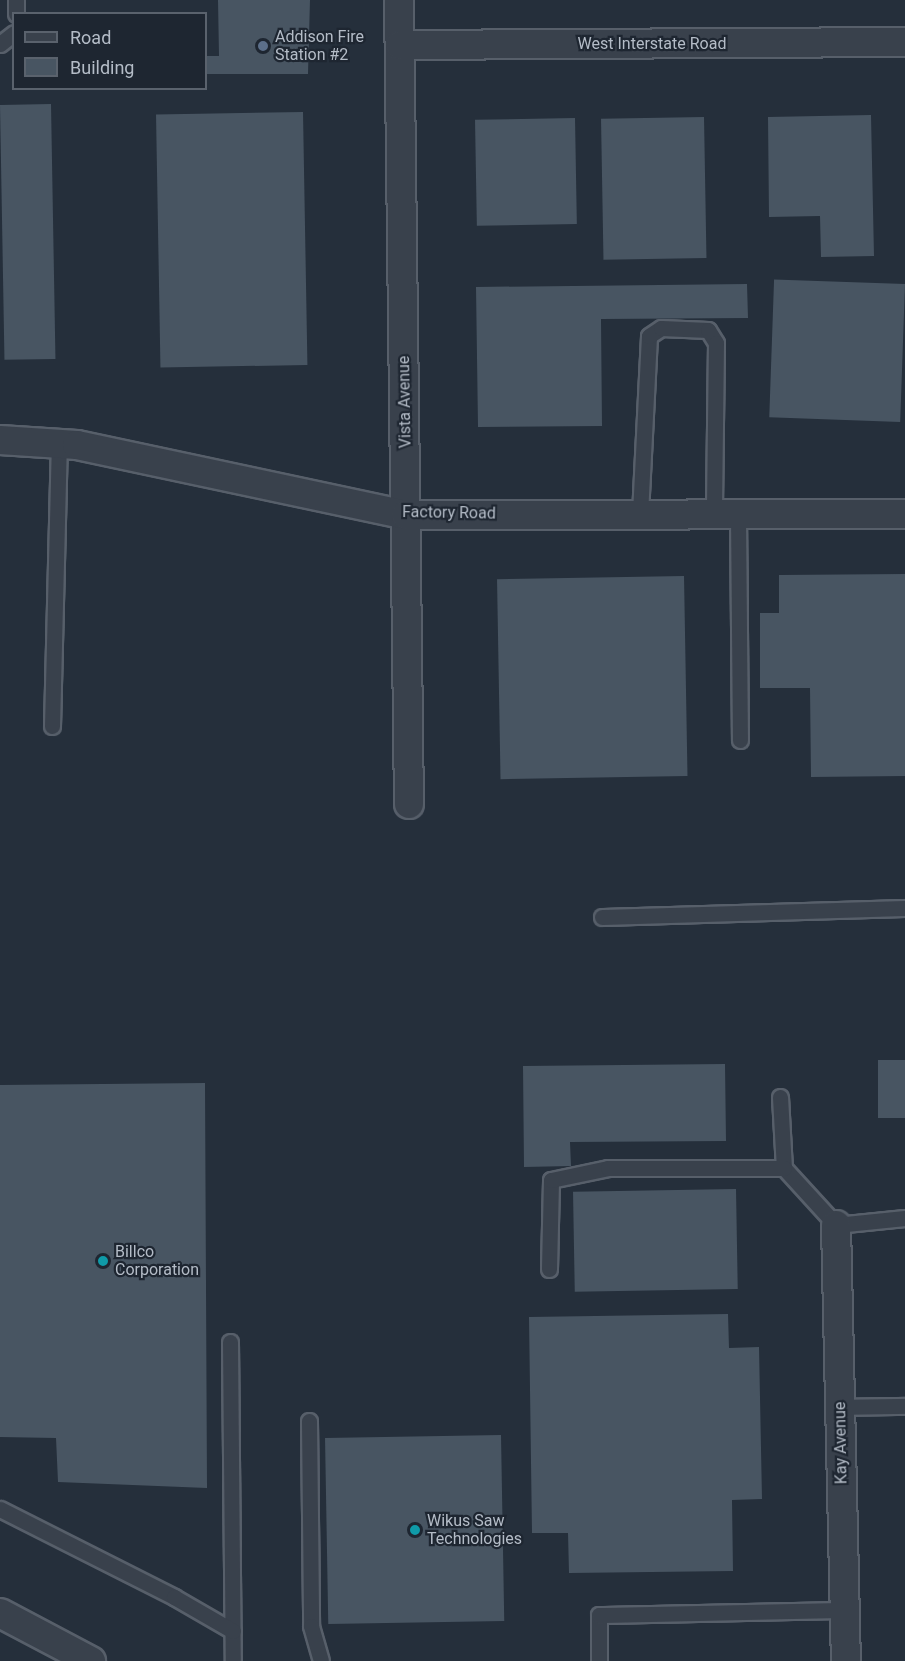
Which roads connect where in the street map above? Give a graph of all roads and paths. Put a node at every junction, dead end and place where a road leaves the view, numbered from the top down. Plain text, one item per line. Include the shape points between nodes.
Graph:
1 (399, 0) edge
2 (12, 35) edge
3 (905, 42) edge
4 (0, 44) edge
5 (400, 45) junction
6 (0, 440) edge
7 (59, 443) junction
8 (905, 513) edge
9 (406, 514) junction
10 (640, 514) junction
11 (726, 514) junction
12 (52, 726) dead end
13 (740, 740) dead end
14 (409, 804) dead end
15 (905, 908) edge
16 (602, 917) dead end
17 (780, 1097) dead end
18 (784, 1168) junction
19 (905, 1218) edge
20 (836, 1225) junction
21 (549, 1269) dead end
22 (230, 1342) dead end
23 (905, 1406) edge
24 (840, 1407) junction
25 (309, 1421) dead end
26 (0, 1509) edge
27 (845, 1610) junction
28 (0, 1613) edge
29 (233, 1631) junction
30 (91, 1661) edge
31 (233, 1661) edge
32 (321, 1661) edge
33 (599, 1661) edge
34 (846, 1661) edge

1 - 5 street, Vista Avenue
2 - 4 lane
3 - 5 street, West Interstate Road
5 - 9 street, Vista Avenue
6 - 7 street, Factory Road
7 - 9 street, Factory Road
7 - 12 lane
8 - 11 street, Factory Road
9 - 10 street, Factory Road
9 - 14 street, Vista Avenue
10 - 11 street, Factory Road
10 - 11 lane via 649,336 661,328 708,330 716,343
11 - 13 lane
15 - 16 lane
17 - 18 lane
18 - 20 lane
18 - 21 lane via 608,1167 551,1180
19 - 20 lane
20 - 24 street, Kay Avenue
22 - 29 lane
23 - 24 lane
24 - 27 street, Kay Avenue
25 - 32 lane via 311,1626
26 - 29 lane
27 - 33 lane via 599,1615
27 - 34 street, Kay Avenue
28 - 30 street
29 - 31 lane

